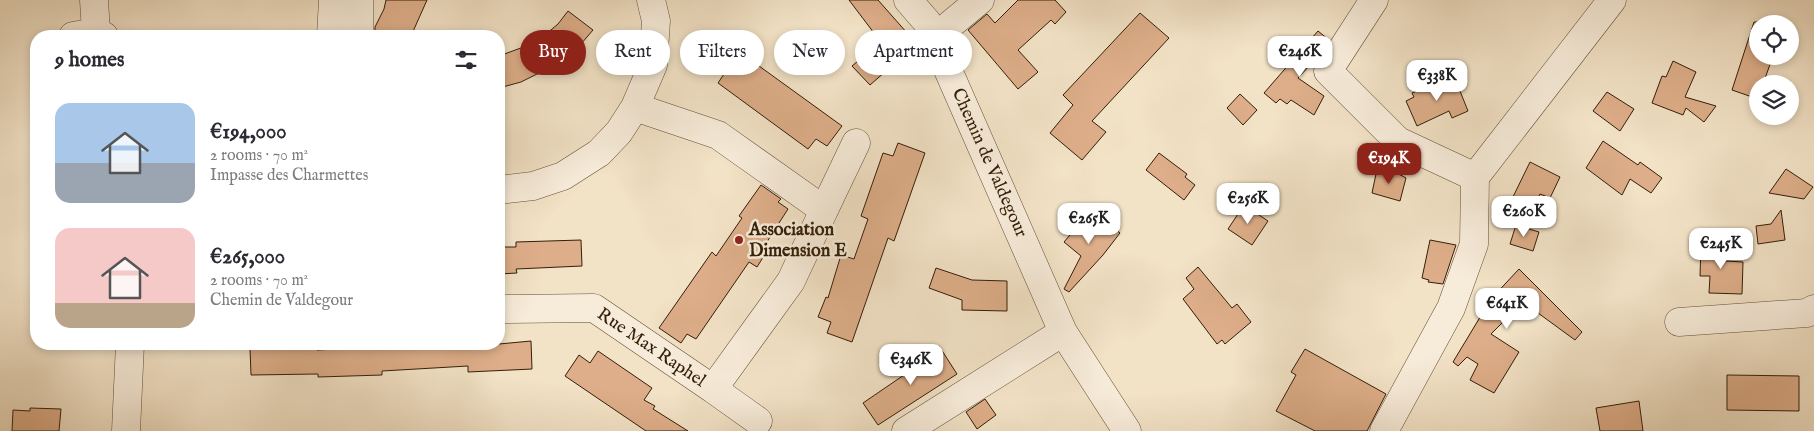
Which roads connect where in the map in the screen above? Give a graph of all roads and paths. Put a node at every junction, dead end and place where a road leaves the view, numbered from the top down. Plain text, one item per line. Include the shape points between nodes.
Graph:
1 (94, 0) edge
2 (333, 0) edge
3 (359, 0) edge
4 (651, 0) edge
5 (908, 0) edge
6 (980, 0) edge
7 (1374, 0) edge
8 (1612, 0) edge
9 (91, 30) edge
10 (331, 30) edge
11 (359, 30) edge
12 (930, 30) edge
13 (944, 30) edge
14 (950, 75) edge
15 (636, 107) junction
16 (856, 143) dead end
17 (1475, 177) junction
18 (505, 189) edge
19 (824, 210) junction
20 (505, 309) edge
21 (1814, 309) edge
22 (1679, 322) dead end
23 (1063, 332) junction
24 (130, 350) edge
25 (714, 389) junction
26 (758, 422) dead end
27 (126, 431) edge
28 (906, 431) edge
29 (1127, 431) edge
30 (1384, 431) edge

1 - 9 street
2 - 10 street
3 - 11 street
4 - 15 street via 656,21 653,65
5 - 12 street, Chemin de Valdegour
6 - 13 street
7 - 17 street via 1328,70 1398,141
8 - 17 street
14 - 23 street, Chemin de Valdegour
15 - 18 street via 599,153 563,176 532,186
15 - 19 street via 718,135
16 - 19 street, Rue Max Raphel
17 - 30 street via 1474,244 1451,308
19 - 25 street, Rue Max Raphel via 791,281
20 - 25 street, Rue Max Raphel via 594,308
21 - 22 street via 1807,313
23 - 28 street
23 - 29 street, Chemin de Valdegour
24 - 27 street
25 - 26 street, Rue Max Raphel

